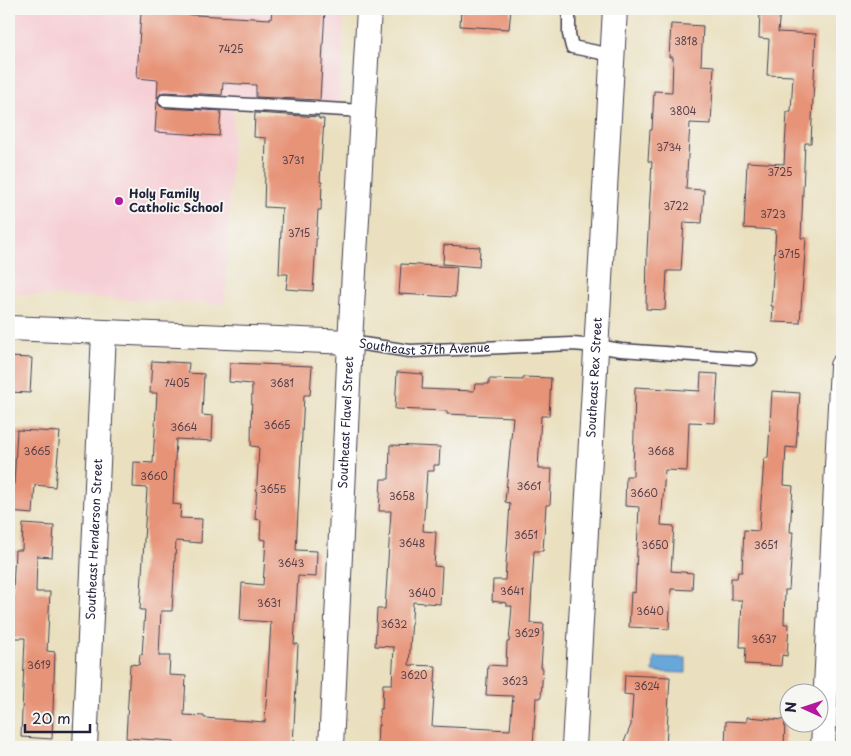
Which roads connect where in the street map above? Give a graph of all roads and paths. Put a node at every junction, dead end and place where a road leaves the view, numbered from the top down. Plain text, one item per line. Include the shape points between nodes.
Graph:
1 (369, 9) edge
2 (569, 9) edge
3 (615, 9) edge
4 (612, 55) junction
5 (165, 100) dead end
6 (363, 112) junction
7 (9, 328) edge
8 (104, 332) junction
9 (350, 342) junction
10 (596, 346) junction
11 (751, 359) dead end
12 (842, 366) edge
13 (85, 747) edge
14 (331, 747) edge
15 (574, 747) edge
16 (823, 747) edge

1 - 6 street, Southeast Flavel Street
2 - 4 lane via 572,47
3 - 4 street, Southeast Rex Street
4 - 10 street, Southeast Rex Street
5 - 6 lane
6 - 9 street, Southeast Flavel Street
7 - 8 street, Southeast 37th Avenue
8 - 9 street, Southeast 37th Avenue
8 - 13 street, Southeast Henderson Street
9 - 10 lane, Southeast 37th Avenue via 410,351 572,344
9 - 14 street, Southeast Flavel Street
10 - 11 lane, Southeast 37th Avenue
10 - 15 street, Southeast Rex Street
12 - 16 street

